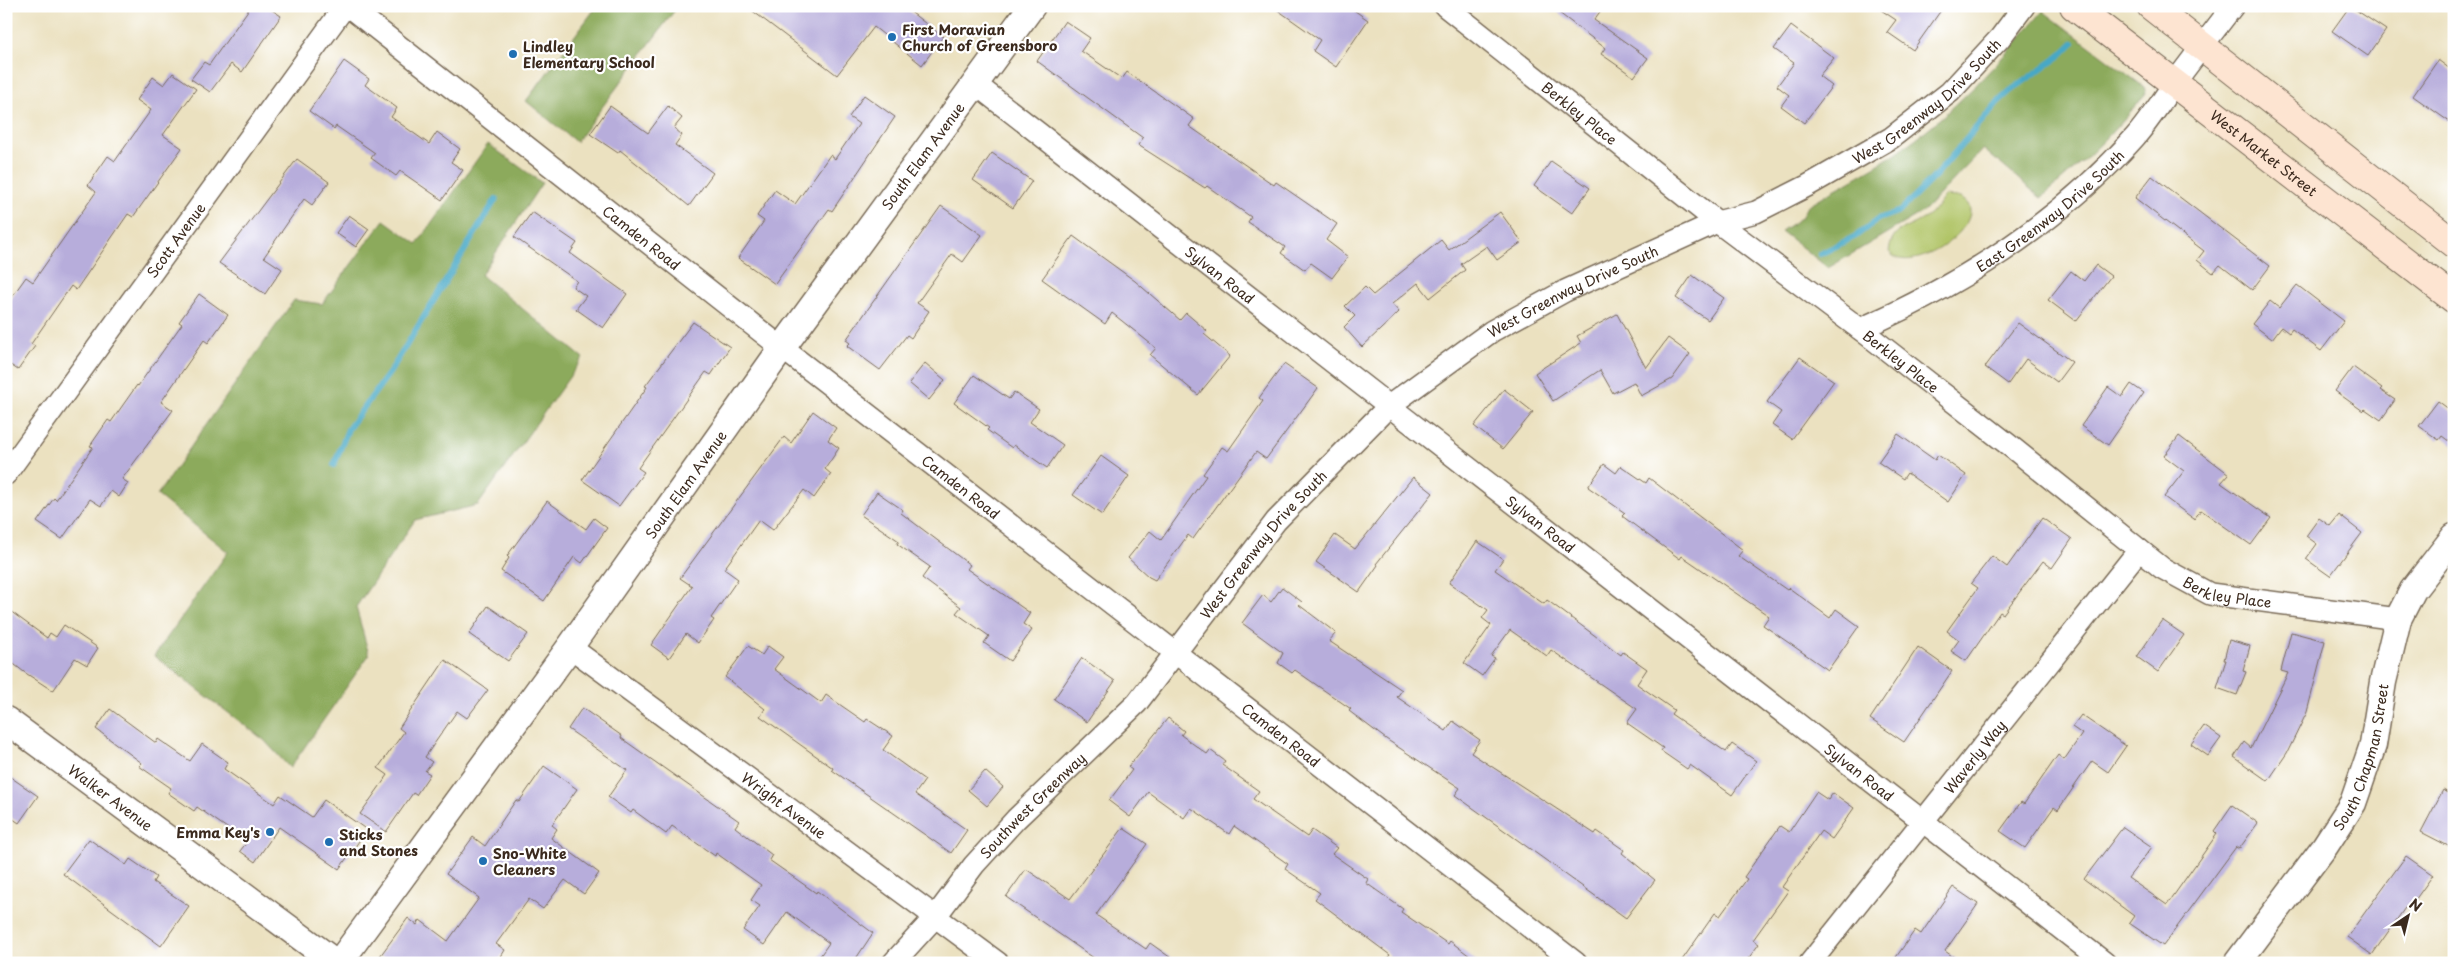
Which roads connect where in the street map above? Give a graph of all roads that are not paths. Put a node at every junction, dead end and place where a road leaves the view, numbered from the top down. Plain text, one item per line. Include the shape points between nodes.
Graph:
1 (347, 6) edge
2 (1032, 6) edge
3 (1445, 6) edge
4 (2024, 6) edge
5 (2074, 6) edge
6 (2151, 6) edge
7 (2233, 6) edge
8 (2203, 46) junction
9 (974, 83) junction
10 (2174, 84) junction
11 (1717, 222) junction
12 (2454, 244) edge
13 (2454, 299) edge
14 (1860, 329) junction
15 (782, 348) junction
16 (1389, 406) junction
17 (6, 474) edge
18 (2454, 537) edge
19 (2139, 550) junction
20 (2398, 620) junction
21 (570, 647) junction
22 (1176, 652) junction
23 (6, 720) edge
24 (1922, 821) junction
25 (936, 916) junction
26 (338, 963) edge
27 (893, 963) edge
28 (998, 963) edge
29 (1576, 963) edge
30 (1810, 963) edge
31 (2106, 963) edge
32 (2237, 963) edge

1 - 15 street, Camden Road
1 - 17 street, Scott Avenue
2 - 9 street, South Elam Avenue
3 - 11 street, Berkley Place
4 - 11 street, West Greenway Drive South via 2000,38 1950,92 1891,138 1756,212
5 - 10 main road, West Market Street
6 - 8 main road
7 - 8 street, East Greenway Drive South
8 - 10 street, East Greenway Drive South
8 - 12 main road
9 - 15 street, South Elam Avenue
9 - 16 street, Sylvan Road
10 - 13 main road, West Market Street
10 - 14 street, East Greenway Drive South via 2136,136 2086,186 2030,233 1957,280
11 - 14 street, Berkley Place
11 - 16 street, West Greenway Drive South via 1565,291 1492,330
14 - 19 street, Berkley Place
15 - 21 street, South Elam Avenue
15 - 22 street, Camden Road
16 - 22 street, West Greenway Drive South via 1276,521
16 - 24 street, Sylvan Road
18 - 20 street, South Chapman Street via 2414,590
19 - 20 street, Berkley Place via 2162,568 2210,594
19 - 24 street, Waverly Way
20 - 32 street, South Chapman Street via 2383,682 2373,745 2353,803 2325,846
21 - 25 street, Wright Avenue
21 - 26 street, South Elam Avenue
22 - 25 street, Southwest Greenway via 1137,703 1016,819 974,865
22 - 29 street, Camden Road
23 - 26 street, Walker Avenue
24 - 30 street, Waverly Way
24 - 31 street, Sylvan Road
25 - 27 street, Southwest Greenway
25 - 28 street, Wright Avenue

